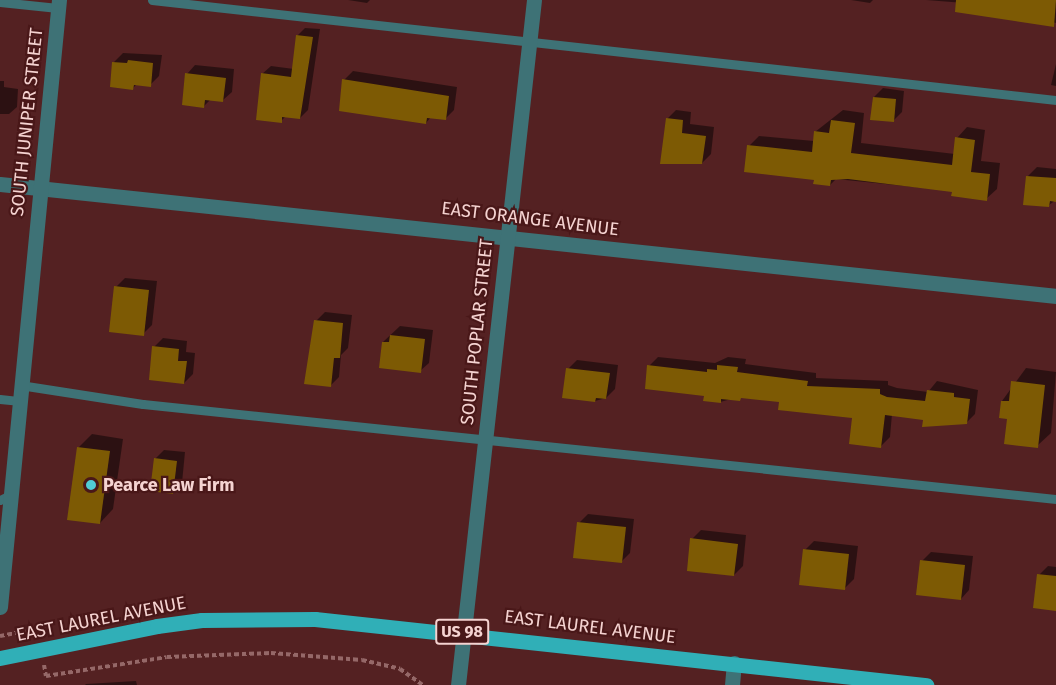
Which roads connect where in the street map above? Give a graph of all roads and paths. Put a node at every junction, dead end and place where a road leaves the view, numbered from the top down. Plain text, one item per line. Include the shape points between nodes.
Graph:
1 (152, 0) edge
2 (534, 0) edge
3 (0, 2) edge
4 (59, 4) edge
5 (529, 42) junction
6 (1056, 100) edge
7 (0, 184) edge
8 (40, 187) junction
9 (506, 236) junction
10 (1056, 296) edge
11 (20, 385) junction
12 (0, 399) edge
13 (18, 401) junction
14 (486, 440) junction
15 (4, 498) edge
16 (1056, 499) edge
17 (0, 607) edge
18 (464, 632) junction
19 (0, 636) edge
20 (40, 650) junction
21 (0, 658) edge
22 (734, 663) junction
23 (423, 685) edge
24 (458, 685) edge
25 (732, 685) edge
26 (926, 685) edge

1 - 5 lane
2 - 5 street, SOUTH POPLAR STREET
3 - 4 lane
4 - 8 street, SOUTH JUNIPER STREET
5 - 6 lane
5 - 9 street, SOUTH POPLAR STREET
7 - 8 street, EAST ORANGE AVENUE
8 - 9 street, EAST ORANGE AVENUE
8 - 11 street, SOUTH JUNIPER STREET
9 - 10 street, EAST ORANGE AVENUE
9 - 14 street, SOUTH POPLAR STREET
11 - 13 street, SOUTH JUNIPER STREET
11 - 14 lane via 143,404
12 - 13 lane
13 - 15 street, SOUTH JUNIPER STREET
14 - 16 lane
14 - 18 street, SOUTH POPLAR STREET
15 - 17 street, SOUTH JUNIPER STREET
18 - 20 main road, EAST LAUREL AVENUE / US 98 via 315,619 202,620
18 - 22 main road, EAST LAUREL AVENUE / US 98
18 - 24 street, SOUTH POPLAR STREET
19 - 20 path via 41,628
20 - 21 main road, EAST LAUREL AVENUE / US 98
20 - 23 path via 46,676 167,657 271,653 362,660 400,669
22 - 25 street
22 - 26 main road, EAST LAUREL AVENUE / US 98

